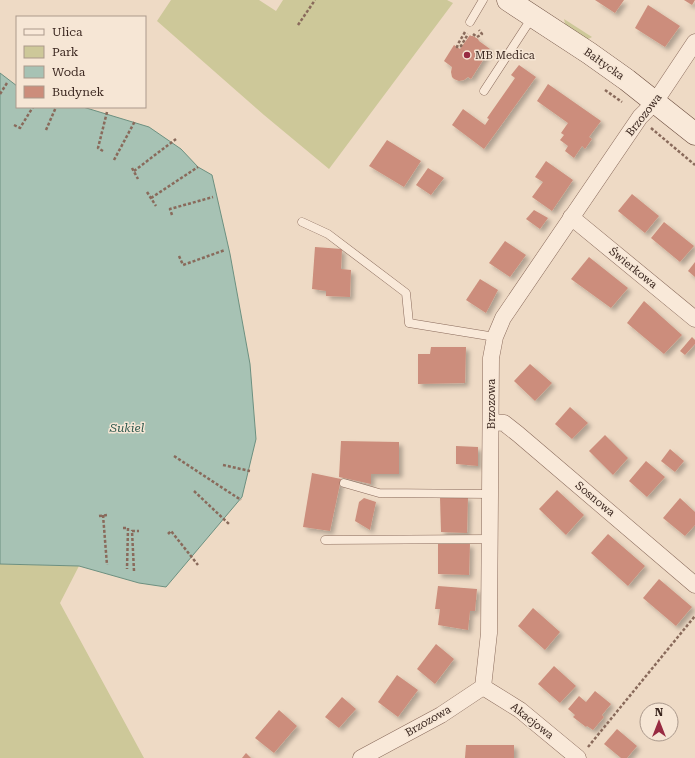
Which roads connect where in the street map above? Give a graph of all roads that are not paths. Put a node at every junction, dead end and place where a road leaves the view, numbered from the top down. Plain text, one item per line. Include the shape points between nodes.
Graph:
1 (483, 0) edge
2 (508, 0) edge
3 (533, 16) junction
4 (473, 25) road end
5 (695, 42) edge
6 (484, 91) dead end
7 (655, 102) junction
8 (695, 134) edge
9 (572, 217) junction
10 (302, 222) dead end
11 (695, 319) edge
12 (495, 337) junction
13 (491, 422) junction
14 (344, 483) dead end
15 (490, 494) junction
16 (490, 539) junction
17 (325, 540) dead end
18 (695, 585) edge
19 (483, 687) junction
20 (583, 753) edge
21 (361, 758) edge

1 - 4 lane
2 - 3 main road, Bałtycka
3 - 6 lane
3 - 7 main road, Bałtycka
5 - 7 street, Brzozowa
7 - 8 main road, Bałtycka
7 - 9 street, Brzozowa via 640,117
9 - 11 street, Świerkowa
9 - 12 street, Brzozowa via 503,318
10 - 12 lane via 328,234 406,293 409,323
12 - 13 street, Brzozowa via 491,358
13 - 15 street, Brzozowa
13 - 18 street, Sosnowa via 504,423 518,434
14 - 15 lane via 379,493
15 - 16 street, Brzozowa
16 - 17 lane
16 - 19 street, Brzozowa via 489,633
19 - 20 street, Akacjowa
19 - 21 street, Brzozowa via 441,715

